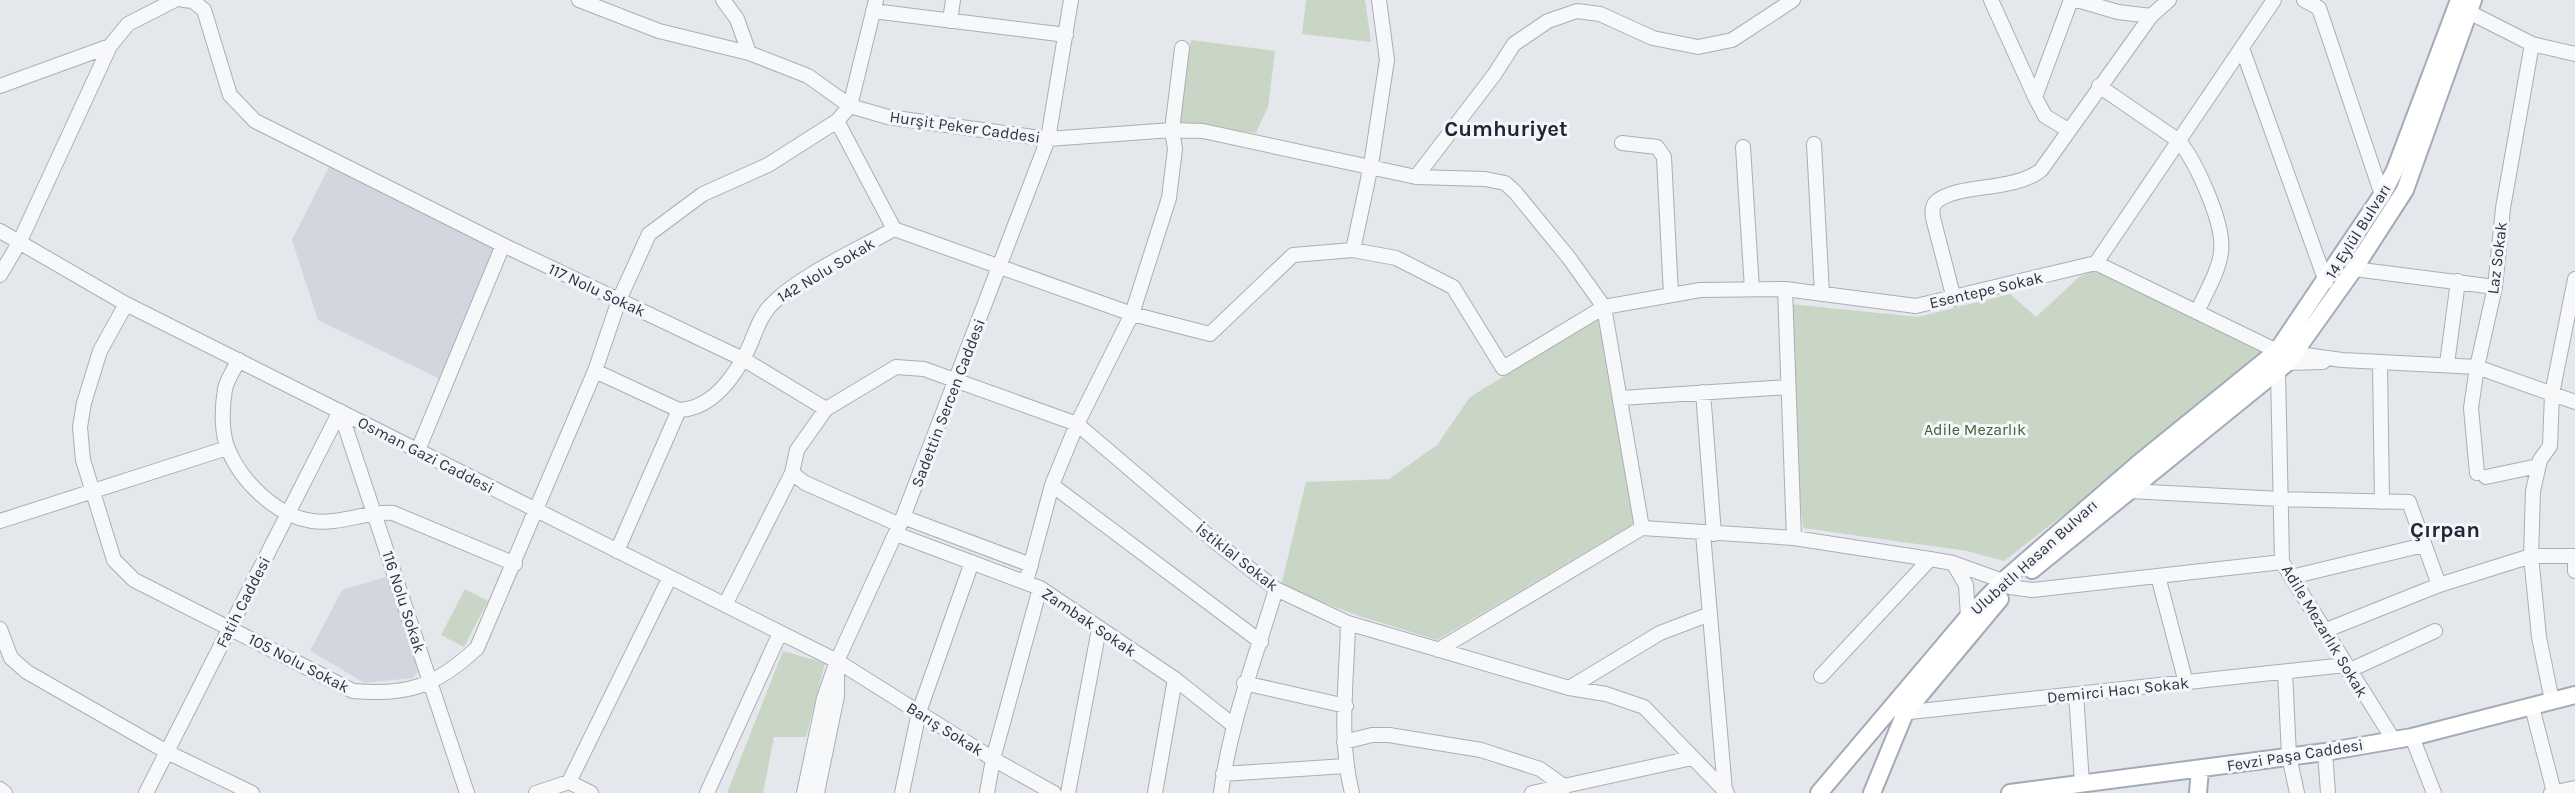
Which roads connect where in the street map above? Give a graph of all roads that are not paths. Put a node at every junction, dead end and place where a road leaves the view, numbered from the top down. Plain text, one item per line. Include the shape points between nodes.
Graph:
1 (175, 0) edge
2 (183, 0) edge
3 (579, 0) edge
4 (723, 0) edge
5 (952, 0) edge
6 (1071, 0) edge
7 (1380, 0) edge
8 (1793, 0) edge
9 (1991, 0) edge
10 (2070, 0) edge
11 (2077, 0) edge
12 (2169, 0) edge
13 (2256, 0) edge
14 (2304, 0) edge
15 (2272, 3) edge
16 (2464, 4) edge
17 (875, 6) edge
18 (2151, 16) junction
19 (950, 21) junction
20 (1066, 35) junction
21 (2532, 44) junction
22 (110, 46) junction
23 (1182, 48) dead end
24 (2242, 48) junction
25 (749, 53) junction
26 (2575, 54) edge
27 (0, 86) edge
28 (2099, 86) junction
29 (2035, 97) junction
30 (850, 106) junction
31 (837, 121) junction
32 (1172, 130) junction
33 (2068, 130) junction
34 (1048, 139) junction
35 (2179, 141) junction
36 (1622, 143) dead end
37 (1814, 144) dead end
38 (1743, 147) dead end
39 (1371, 165) junction
40 (1416, 177) junction
41 (2382, 195) junction
42 (894, 229) junction
43 (0, 231) edge
44 (19, 243) junction
45 (503, 245) junction
46 (1353, 250) junction
47 (2096, 264) junction
48 (1000, 267) junction
49 (2354, 269) junction
50 (0, 276) edge
51 (2575, 279) edge
52 (2458, 281) junction
53 (2326, 282) junction
54 (2495, 287) junction
55 (1752, 289) junction
56 (1785, 289) junction
57 (1822, 294) junction
58 (1671, 295) junction
59 (1954, 299) junction
60 (620, 300) junction
61 (126, 304) junction
62 (1604, 307) junction
63 (2197, 312) junction
64 (1132, 314) junction
65 (744, 359) junction
66 (238, 360) junction
67 (2284, 360) junction
68 (2380, 363) junction
69 (2447, 364) junction
70 (2477, 367) junction
71 (595, 371) junction
72 (958, 380) junction
73 (1788, 387) junction
74 (1702, 392) junction
75 (2552, 394) junction
76 (1621, 398) junction
77 (2575, 402) edge
78 (826, 409) junction
79 (679, 410) junction
80 (340, 411) junction
81 (1077, 424) junction
82 (227, 448) junction
83 (418, 450) junction
84 (2538, 466) junction
85 (792, 473) junction
86 (1052, 485) junction
87 (2130, 491) junction
88 (92, 493) junction
89 (2280, 500) junction
90 (2382, 502) junction
91 (536, 510) junction
92 (374, 512) junction
93 (287, 515) junction
94 (0, 521) edge
95 (900, 525) junction
96 (1642, 528) junction
97 (1708, 533) junction
98 (1794, 538) junction
99 (2424, 545) junction
100 (617, 551) junction
101 (2531, 556) junction
102 (2574, 556) edge
103 (1930, 559) junction
104 (972, 562) junction
105 (2282, 562) junction
106 (1953, 563) junction
107 (515, 564) junction
108 (1031, 565) junction
109 (2575, 571) edge
110 (2158, 576) junction
111 (670, 577) junction
112 (2291, 577) junction
113 (1026, 582) junction
114 (2006, 584) junction
115 (2439, 585) junction
116 (1040, 588) junction
117 (1276, 588) junction
118 (726, 605) junction
119 (1710, 614) junction
120 (1968, 617) junction
121 (1348, 623) junction
122 (230, 628) junction
123 (1099, 629) junction
124 (0, 631) edge
125 (2324, 631) junction
126 (2435, 631) dead end
127 (780, 633) junction
128 (1261, 642) junction
129 (1438, 650) junction
130 (837, 661) junction
131 (2347, 668) junction
132 (2285, 672) junction
133 (1821, 676) dead end
134 (1175, 679) junction
135 (430, 682) junction
136 (1244, 683) junction
137 (2186, 683) junction
138 (1569, 688) junction
139 (2076, 694) junction
140 (2575, 695) edge
141 (2552, 701) junction
142 (1346, 706) junction
143 (2532, 707) junction
144 (919, 712) junction
145 (1897, 712) junction
146 (1233, 725) junction
147 (2412, 736) junction
148 (2393, 739) junction
149 (1344, 742) junction
150 (167, 752) junction
151 (2325, 752) junction
152 (2289, 756) junction
153 (1692, 758) junction
154 (993, 759) junction
155 (1345, 766) junction
156 (2200, 769) junction
157 (1223, 774) junction
158 (569, 782) junction
159 (1565, 786) junction
160 (2074, 787) edge
161 (2100, 787) edge
162 (2575, 788) edge
163 (0, 789) edge
164 (1726, 792) edge
165 (6, 793) edge
166 (146, 793) edge
167 (252, 793) edge
168 (467, 793) edge
169 (536, 793) edge
170 (591, 793) edge
171 (707, 793) edge
172 (804, 793) edge
173 (817, 793) edge
174 (902, 793) edge
175 (987, 793) edge
176 (1054, 793) edge
177 (1068, 793) edge
178 (1155, 793) edge
179 (1221, 793) edge
180 (1352, 793) edge
181 (1532, 793) edge
182 (1819, 793) edge
183 (1872, 793) edge
184 (2014, 793) edge
185 (2199, 793) edge
186 (2297, 793) edge
187 (2328, 793) edge
188 (2434, 793) edge
189 (2553, 793) edge

1 - 22 street via 128,24
2 - 45 street, 117 Nolu Sokak via 193,1 204,10 230,95 255,121
3 - 25 street, Hurşit Peker Caddesi via 659,31
4 - 25 street via 737,19
5 - 19 street
6 - 20 street, Sadettin Sercen Caddesi
7 - 39 street via 1387,60
8 - 40 street via 1732,40 1698,47 1653,38 1600,14 1577,11 1548,21 1514,44
9 - 29 street
10 - 29 street
11 - 18 street via 2118,12
12 - 18 street
13 - 15 street
14 - 41 street via 2319,8
15 - 24 street
16 - 21 street
16 - 41 main road, 14 Eylül Bulvarı
16 - 49 main road, 14 Eylül Bulvarı via 2405,190
17 - 19 street
17 - 30 street
18 - 28 street
19 - 20 street
20 - 34 street, Sadettin Sercen Caddesi
21 - 26 street
21 - 54 street, Laz Sokak via 2503,208
22 - 27 street
22 - 44 street
23 - 32 street
24 - 35 street
24 - 53 street
25 - 30 street, Hurşit Peker Caddesi via 808,76
28 - 33 street
28 - 35 street
29 - 33 street via 2045,116
30 - 31 street, 105 Nolu Sokak
30 - 34 street, Hurşit Peker Caddesi via 888,117
31 - 42 street
31 - 60 street, 105 Nolu Sokak via 768,165 703,194 649,234
32 - 34 street, Hurşit Peker Caddesi
32 - 39 street, Hurşit Peker Caddesi via 1203,132
32 - 64 street via 1175,149 1169,198
33 - 59 street via 2032,177 1952,195 1937,201 1932,208
34 - 48 street, Sadettin Sercen Caddesi
35 - 47 street
35 - 63 street via 2189,153 2222,239 2221,254
36 - 58 street via 1657,147 1664,157
37 - 57 street
38 - 55 street
39 - 40 street, Hurşit Peker Caddesi
39 - 46 street
40 - 62 street, Hurşit Peker Caddesi via 1505,183 1569,258
41 - 53 main road, 14 Eylül Bulvarı
42 - 48 street
42 - 65 street, 142 Nolu Sokak via 779,297 753,334
43 - 44 street, Osman Gazi Caddesi
44 - 50 street
44 - 61 street, Osman Gazi Caddesi
45 - 60 street, 117 Nolu Sokak
45 - 83 street
46 - 62 street via 1396,258 1453,287 1503,368
46 - 64 street via 1293,255 1210,334
47 - 59 street, Esentepe Sokak
47 - 63 street
48 - 64 street
48 - 72 street, Sadettin Sercen Caddesi
49 - 52 street
49 - 67 main road, 14 Eylül Bulvarı
51 - 75 street
52 - 54 street
52 - 69 street
53 - 67 main road, 14 Eylül Bulvarı
54 - 70 street, Laz Sokak
55 - 56 street, Esentepe Sokak
55 - 58 street, Esentepe Sokak
56 - 57 street, Esentepe Sokak
56 - 73 street
57 - 59 street, Esentepe Sokak via 1916,306
58 - 62 street, Esentepe Sokak
60 - 65 street, 117 Nolu Sokak
60 - 71 street, 105 Nolu Sokak
61 - 66 street, Osman Gazi Caddesi
61 - 88 street, 105 Nolu Sokak via 100,351 84,403 80,427
62 - 76 street
63 - 67 street
64 - 81 street
65 - 78 street, 117 Nolu Sokak
65 - 79 street, 142 Nolu Sokak via 709,402 695,410
66 - 80 street, Osman Gazi Caddesi
66 - 82 street via 225,387 223,421
67 - 68 street
67 - 87 main road, Ulubatlı Hasan Bulvarı
67 - 89 street, Adile Mezarlık Sokak
67 - 114 main road, Ulubatlı Hasan Bulvarı via 2139,463
68 - 69 street
68 - 90 street
69 - 70 street
70 - 75 street
70 - 84 street, Laz Sokak via 2471,408 2481,475
71 - 79 street
71 - 91 street, 105 Nolu Sokak
72 - 78 street via 924,369 896,367
72 - 81 street
72 - 95 street, Sadettin Sercen Caddesi
73 - 74 street
73 - 98 street
74 - 76 street
74 - 97 street
75 - 77 street
75 - 84 street via 2550,446
76 - 96 street
78 - 85 street via 797,450
79 - 100 street
80 - 83 street, Osman Gazi Caddesi
80 - 92 street, 116 Nolu Sokak
80 - 93 street, Fatih Caddesi
81 - 86 street
81 - 117 street, İstiklal Sokak
82 - 88 street
82 - 93 street via 242,472
83 - 91 street, Osman Gazi Caddesi
84 - 101 street via 2533,491
85 - 95 street
85 - 118 street
86 - 108 street
86 - 128 street
87 - 89 street
87 - 114 main road, Ulubatlı Hasan Bulvarı
88 - 94 street
88 - 122 street, 105 Nolu Sokak via 114,560 134,580
89 - 90 street
89 - 105 street, Adile Mezarlık Sokak
90 - 99 street via 2409,502
91 - 100 street, Osman Gazi Caddesi
91 - 107 street, 105 Nolu Sokak
92 - 93 street via 330,522
92 - 107 street via 413,520
92 - 135 street, 116 Nolu Sokak
93 - 122 street, Fatih Caddesi
95 - 104 street, Zambak Sokak
95 - 108 street
95 - 130 street, Sadettin Sercen Caddesi
96 - 97 street
96 - 129 street
97 - 98 street
97 - 119 street
98 - 103 street
99 - 112 street
99 - 115 street
100 - 111 street, Osman Gazi Caddesi
101 - 102 street
101 - 115 street
101 - 141 street via 2538,637
102 - 109 street
103 - 106 street
103 - 133 street
104 - 113 street, Zambak Sokak
104 - 144 street
105 - 110 street
105 - 112 street, Adile Mezarlık Sokak
106 - 114 street
106 - 120 street via 1966,585
107 - 135 street, 105 Nolu Sokak via 477,648 455,668
108 - 113 street
110 - 114 street via 2032,590
110 - 137 street
111 - 118 street, Osman Gazi Caddesi
111 - 158 street
112 - 125 street, Adile Mezarlık Sokak
113 - 116 street, Zambak Sokak
114 - 120 main road, Ulubatlı Hasan Bulvarı
114 - 145 main road, Ulubatlı Hasan Bulvarı via 1953,652
115 - 125 street
116 - 123 street, Zambak Sokak
116 - 154 street
117 - 121 street, İstiklal Sokak
117 - 128 street
118 - 127 street, Osman Gazi Caddesi
119 - 138 street via 1660,633
119 - 164 street
120 - 145 main road, Ulubatlı Hasan Bulvarı
121 - 129 street, İstiklal Sokak
121 - 142 street
122 - 135 street, 105 Nolu Sokak via 353,691 387,694
122 - 150 street, Fatih Caddesi
123 - 134 street, Zambak Sokak
123 - 177 street
124 - 150 street via 11,658 27,672
125 - 131 street, Adile Mezarlık Sokak
126 - 131 street, Demirci Hacı Sokak
127 - 130 street, Osman Gazi Caddesi
127 - 171 street
128 - 136 street
129 - 138 street, İstiklal Sokak
130 - 144 street, Barış Sokak
130 - 172 street, Sadettin Sercen Caddesi via 824,699
130 - 173 street, Sadettin Sercen Caddesi via 837,696
131 - 132 street, Demirci Hacı Sokak
131 - 148 street, Adile Mezarlık Sokak
132 - 137 street, Demirci Hacı Sokak
132 - 152 street
134 - 146 street, Zambak Sokak
134 - 178 street
135 - 168 street, 116 Nolu Sokak
136 - 142 street
136 - 146 street
137 - 139 street, Demirci Hacı Sokak
138 - 153 street, İstiklal Sokak via 1606,694 1644,707
139 - 145 street, Demirci Hacı Sokak
139 - 160 street
140 - 141 main road, Fevzi Paşa Caddesi
141 - 143 main road, Fevzi Paşa Caddesi
142 - 149 street
143 - 147 main road, Fevzi Paşa Caddesi
143 - 189 street
144 - 154 street, Barış Sokak
144 - 174 street
145 - 182 main road, Ulubatlı Hasan Bulvarı
145 - 183 main road, Ulubatlı Hasan Bulvarı
146 - 157 street
147 - 148 main road, Fevzi Paşa Caddesi
147 - 188 street
148 - 151 main road, Fevzi Paşa Caddesi
149 - 155 street
149 - 159 street via 1389,735 1481,750 1540,769
150 - 166 street, Fatih Caddesi
150 - 167 street
151 - 152 main road, Fevzi Paşa Caddesi
151 - 187 street
152 - 156 main road, Fevzi Paşa Caddesi
152 - 186 street
153 - 159 street
153 - 164 street, İstiklal Sokak
154 - 175 street
154 - 176 street, Barış Sokak
155 - 157 street
155 - 180 street
156 - 161 main road, Fevzi Paşa Caddesi
156 - 185 main road
157 - 179 street
158 - 169 street
158 - 170 street
159 - 181 street
160 - 161 main road, Fevzi Paşa Caddesi
160 - 184 main road, Fevzi Paşa Caddesi
162 - 189 street
163 - 165 street

